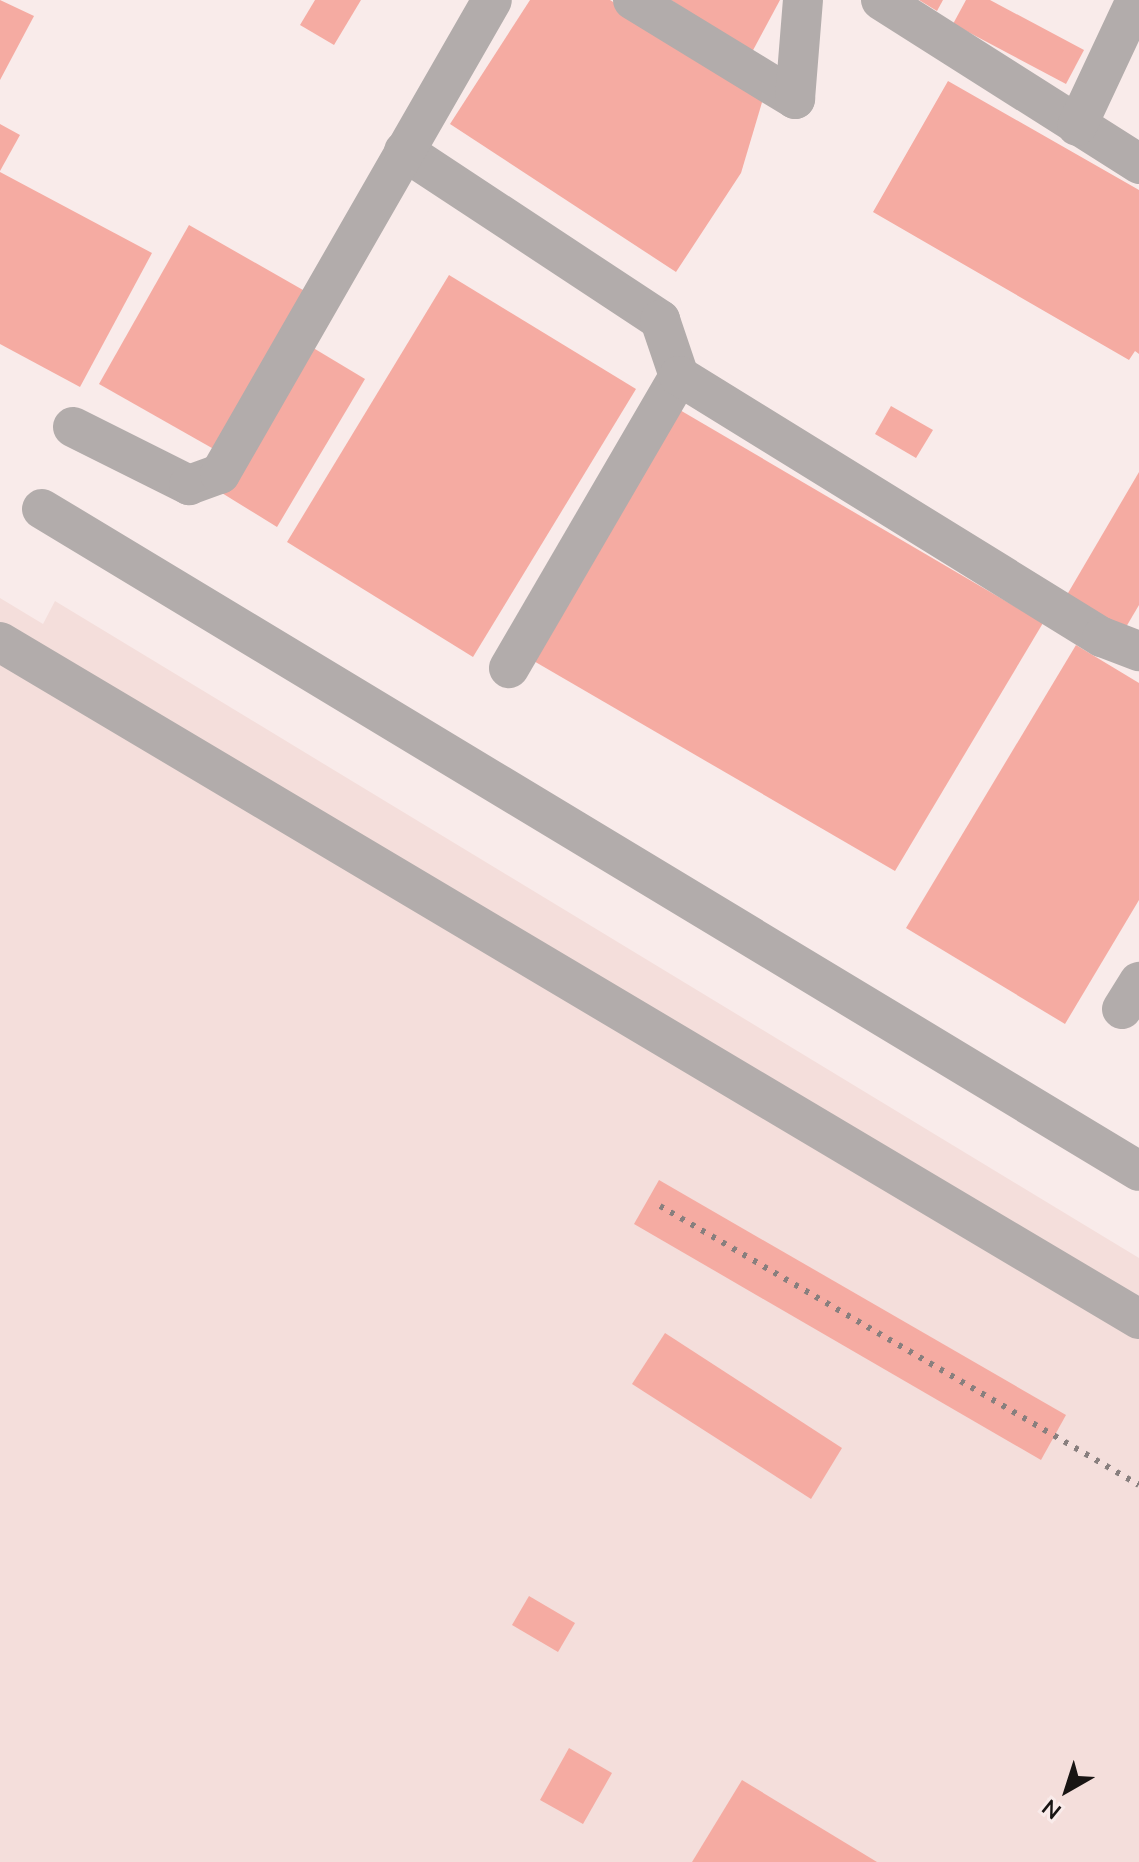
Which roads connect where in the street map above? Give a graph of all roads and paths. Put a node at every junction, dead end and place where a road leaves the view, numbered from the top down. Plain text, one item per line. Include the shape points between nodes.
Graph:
1 (492, 0) edge
2 (633, 0) edge
3 (803, 0) edge
4 (881, 0) edge
5 (1136, 0) edge
6 (1077, 126) junction
7 (404, 151) junction
8 (1139, 164) edge
9 (679, 376) junction
10 (73, 427) dead end
11 (42, 509) dead end
12 (0, 642) edge
13 (1139, 651) edge
14 (509, 668) dead end
15 (1139, 1171) edge
16 (1139, 1319) edge

1 - 7 street
2 - 3 street via 795,99
4 - 6 street
5 - 6 street
6 - 8 street
7 - 9 street via 660,320
7 - 10 street via 220,474 189,485
9 - 13 street via 1102,637
9 - 14 street
11 - 15 street
12 - 16 street

